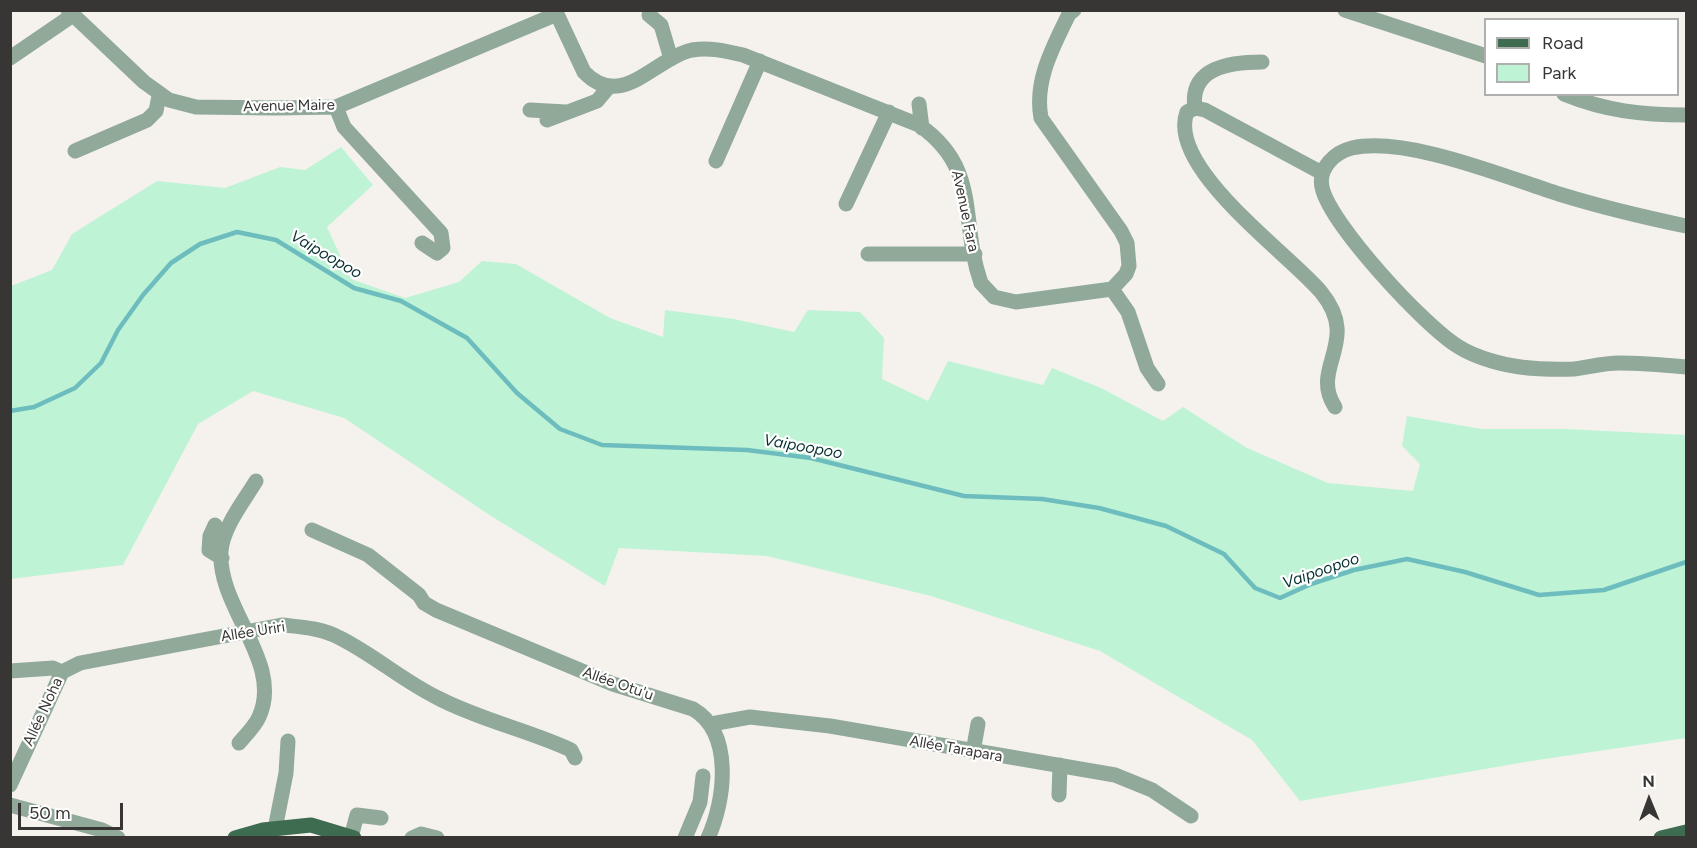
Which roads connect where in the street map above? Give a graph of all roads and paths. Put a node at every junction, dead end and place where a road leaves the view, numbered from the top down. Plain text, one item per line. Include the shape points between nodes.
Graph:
1 (1074, 10) edge
2 (1345, 10) edge
3 (556, 12) edge
4 (71, 13) edge
5 (657, 17) edge
6 (1484, 56) edge
7 (10, 58) edge
8 (671, 59) junction
9 (795, 60) dead end
10 (760, 61) junction
11 (1262, 62) dead end
12 (799, 76) junction
13 (608, 88) junction
14 (159, 96) junction
15 (1569, 96) edge
16 (919, 104) dead end
17 (336, 107) junction
18 (1195, 108) junction
19 (530, 110) dead end
20 (566, 112) junction
21 (889, 112) junction
22 (1686, 115) edge
23 (547, 120) dead end
24 (922, 128) junction
25 (75, 151) dead end
26 (716, 161) dead end
27 (1322, 173) junction
28 (846, 204) dead end
29 (1686, 226) edge
30 (422, 243) dead end
31 (868, 254) dead end
32 (975, 254) junction
33 (1112, 289) junction
34 (1686, 367) edge
35 (1158, 384) dead end
36 (1335, 407) dead end
37 (256, 481) dead end
38 (214, 525) dead end
39 (312, 530) dead end
40 (222, 558) junction
41 (245, 632) junction
42 (10, 671) edge
43 (62, 672) junction
44 (711, 724) junction
45 (978, 724) dead end
46 (288, 741) dead end
47 (239, 743) dead end
48 (973, 752) junction
49 (575, 758) dead end
50 (1060, 765) junction
51 (703, 776) dead end
52 (10, 785) edge
53 (1059, 795) dead end
54 (10, 805) edge
55 (1191, 816) dead end
56 (381, 818) dead end
57 (274, 829) junction
58 (1686, 832) edge
59 (118, 837) edge
60 (235, 837) edge
61 (352, 837) edge
62 (412, 837) edge
63 (437, 837) edge
64 (685, 837) edge
65 (708, 837) edge
66 (1661, 837) edge

1 - 33 street via 1048,58 1038,100 1041,118 1127,243 1126,274
2 - 6 street
3 - 13 street via 579,65 591,79
3 - 17 street, Avenue Maire
4 - 7 street, Avenue Maire
4 - 14 street, Avenue Maire
5 - 8 street
8 - 10 street, Avenue Fara via 704,49
8 - 13 street, Avenue Fara via 631,83
9 - 12 street
10 - 12 street, Avenue Fara
10 - 26 street
11 - 18 street via 1233,63 1211,70 1195,92
12 - 21 street, Avenue Fara
13 - 20 street via 597,101
14 - 17 street, Avenue Maire via 196,107
14 - 25 street via 156,111 147,120
15 - 22 street via 1598,108
16 - 24 street
17 - 30 street via 344,127 441,233 443,248 437,253
18 - 27 street
18 - 36 street via 1187,112 1184,128 1185,139 1196,159 1241,217 1292,261 1336,313 1338,343 1326,385
19 - 20 street
20 - 23 street
21 - 24 street, Avenue Fara
21 - 28 street
24 - 32 street, Avenue Fara via 942,144 958,169
27 - 29 street via 1333,157 1353,148 1415,151 1469,163 1629,214
27 - 34 street via 1321,185 1331,208 1363,252 1415,312 1459,347 1492,361 1529,368 1573,369 1616,363
31 - 32 street
32 - 33 street, Avenue Fara via 981,283 994,297 1004,301
33 - 35 street via 1128,312 1147,368
37 - 40 street via 222,544
38 - 40 street via 209,549
39 - 44 street, Allée Otu'u via 368,555 436,610 613,684 693,709
40 - 41 street via 227,592
41 - 43 street, Allée Uriri via 80,663
41 - 47 street via 260,666 264,702 259,718
41 - 49 street, Allée Uriri via 282,625 309,627 339,637 400,678 440,699 552,741 571,750
42 - 43 street, Allée Uriri via 52,668
43 - 52 street, Allée Noha
44 - 48 street, Allée Tarapara via 750,717 830,726
44 - 65 street via 721,752 722,796
45 - 48 street
46 - 57 street via 286,774
48 - 50 street, Allée Tarapara
50 - 53 street
50 - 55 street, Allée Tarapara via 1115,775 1152,790
51 - 64 street via 700,802
54 - 59 street
56 - 61 street via 357,815
57 - 60 main road
57 - 61 main road via 311,825
58 - 66 main road
62 - 63 street

